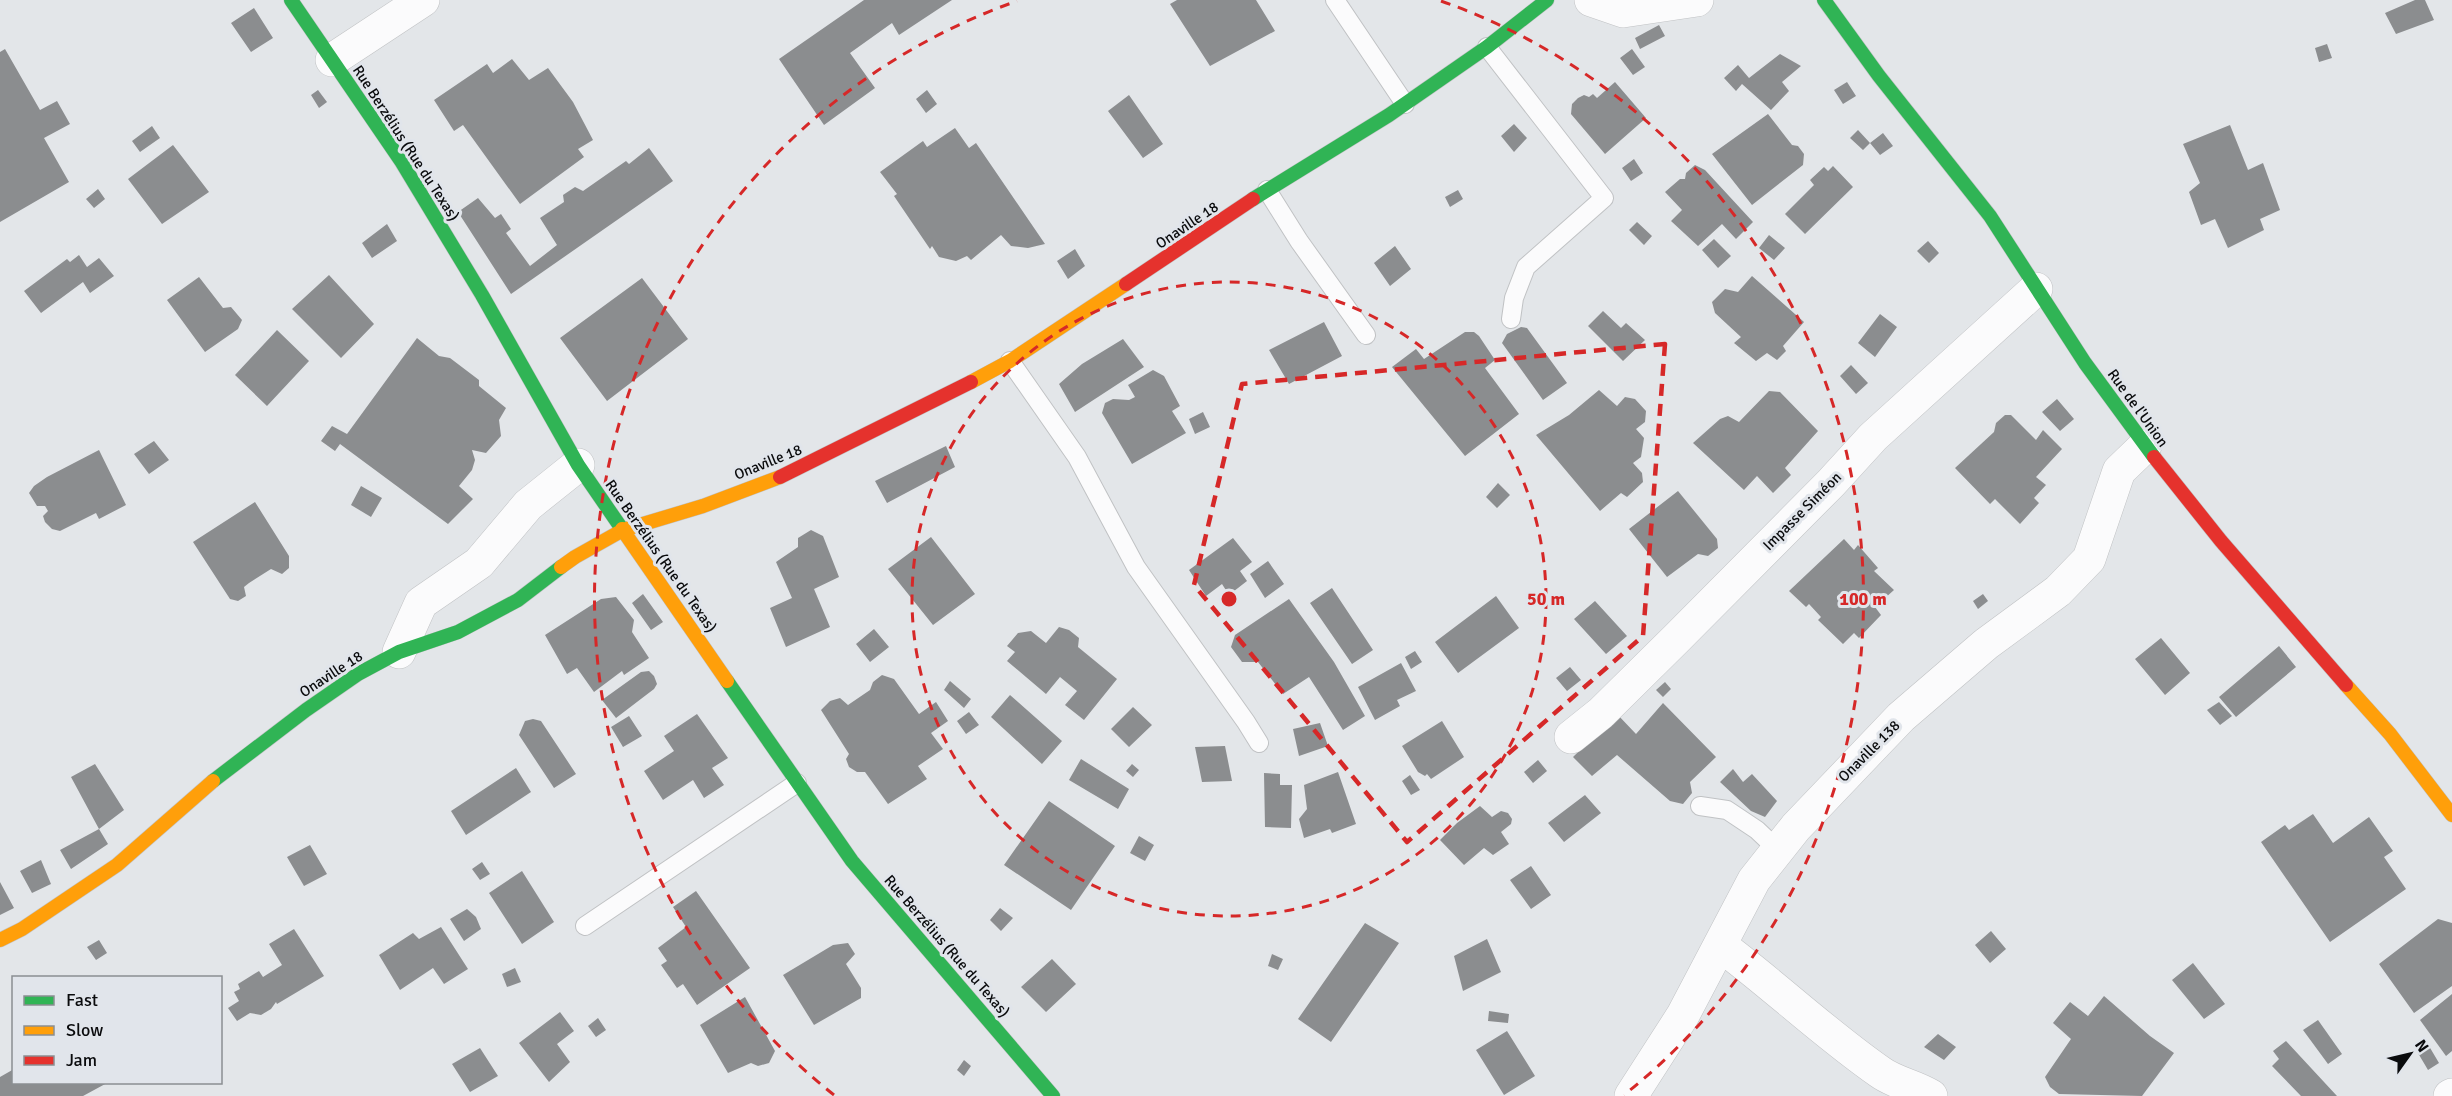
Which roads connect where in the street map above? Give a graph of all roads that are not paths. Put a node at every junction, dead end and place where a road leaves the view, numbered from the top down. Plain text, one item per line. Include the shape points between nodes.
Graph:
1 (291, 0) edge
2 (1335, 0) edge
3 (1547, 0) edge
4 (1591, 0) edge
5 (1696, 0) edge
6 (1824, 0) edge
7 (403, 5) edge
8 (1487, 47) junction
9 (332, 60) junction
10 (1406, 104) junction
11 (1268, 190) junction
12 (2036, 289) junction
13 (1512, 319) dead end
14 (1366, 335) dead end
15 (1010, 361) junction
16 (2145, 446) junction
17 (578, 465) junction
18 (623, 531) junction
19 (399, 652) junction
20 (1571, 738) dead end
21 (1259, 743) dead end
22 (797, 783) junction
23 (1700, 806) dead end
24 (2452, 815) edge
25 (1778, 850) junction
26 (585, 926) dead end
27 (0, 940) edge
28 (1720, 945) junction
29 (1053, 1096) edge
30 (1631, 1096) edge
31 (1931, 1096) edge

1 - 9 street, Rue Berzélius (Rue du Texas)
2 - 10 lane
3 - 8 street, Onaville 18
4 - 5 street via 1623,11
6 - 12 street, Rue de l'Union via 1990,216
7 - 9 street
8 - 10 street, Onaville 18
8 - 13 lane via 1604,198 1526,267 1514,298
9 - 17 street, Rue Berzélius (Rue du Texas) via 482,295
10 - 11 street, Onaville 18
11 - 14 lane via 1299,242
11 - 15 street, Onaville 18
12 - 16 street, Rue de l'Union
12 - 20 street, Impasse Siméon via 1873,437 1676,639
15 - 18 street, Onaville 18 via 785,475
15 - 21 lane via 1077,457 1136,567
16 - 24 street, Rue de l'Union via 2289,621 2390,734
16 - 25 street, Onaville 138 via 2119,471 2089,559 2058,591 1986,644 1902,717
17 - 18 street, Rue Berzélius (Rue du Texas)
17 - 19 street via 528,505 479,563 421,603
18 - 19 street, Onaville 18 via 575,557 518,600 458,632
18 - 22 street, Rue Berzélius (Rue du Texas)
19 - 27 street, Onaville 18 via 358,674 306,710 202,790 117,865
22 - 26 lane
22 - 29 street, Rue Berzélius (Rue du Texas) via 852,861
23 - 25 lane via 1727,810
25 - 28 street, Onaville 138 via 1754,880
28 - 30 street, Onaville 138 via 1683,1015
28 - 31 street via 1883,1074

